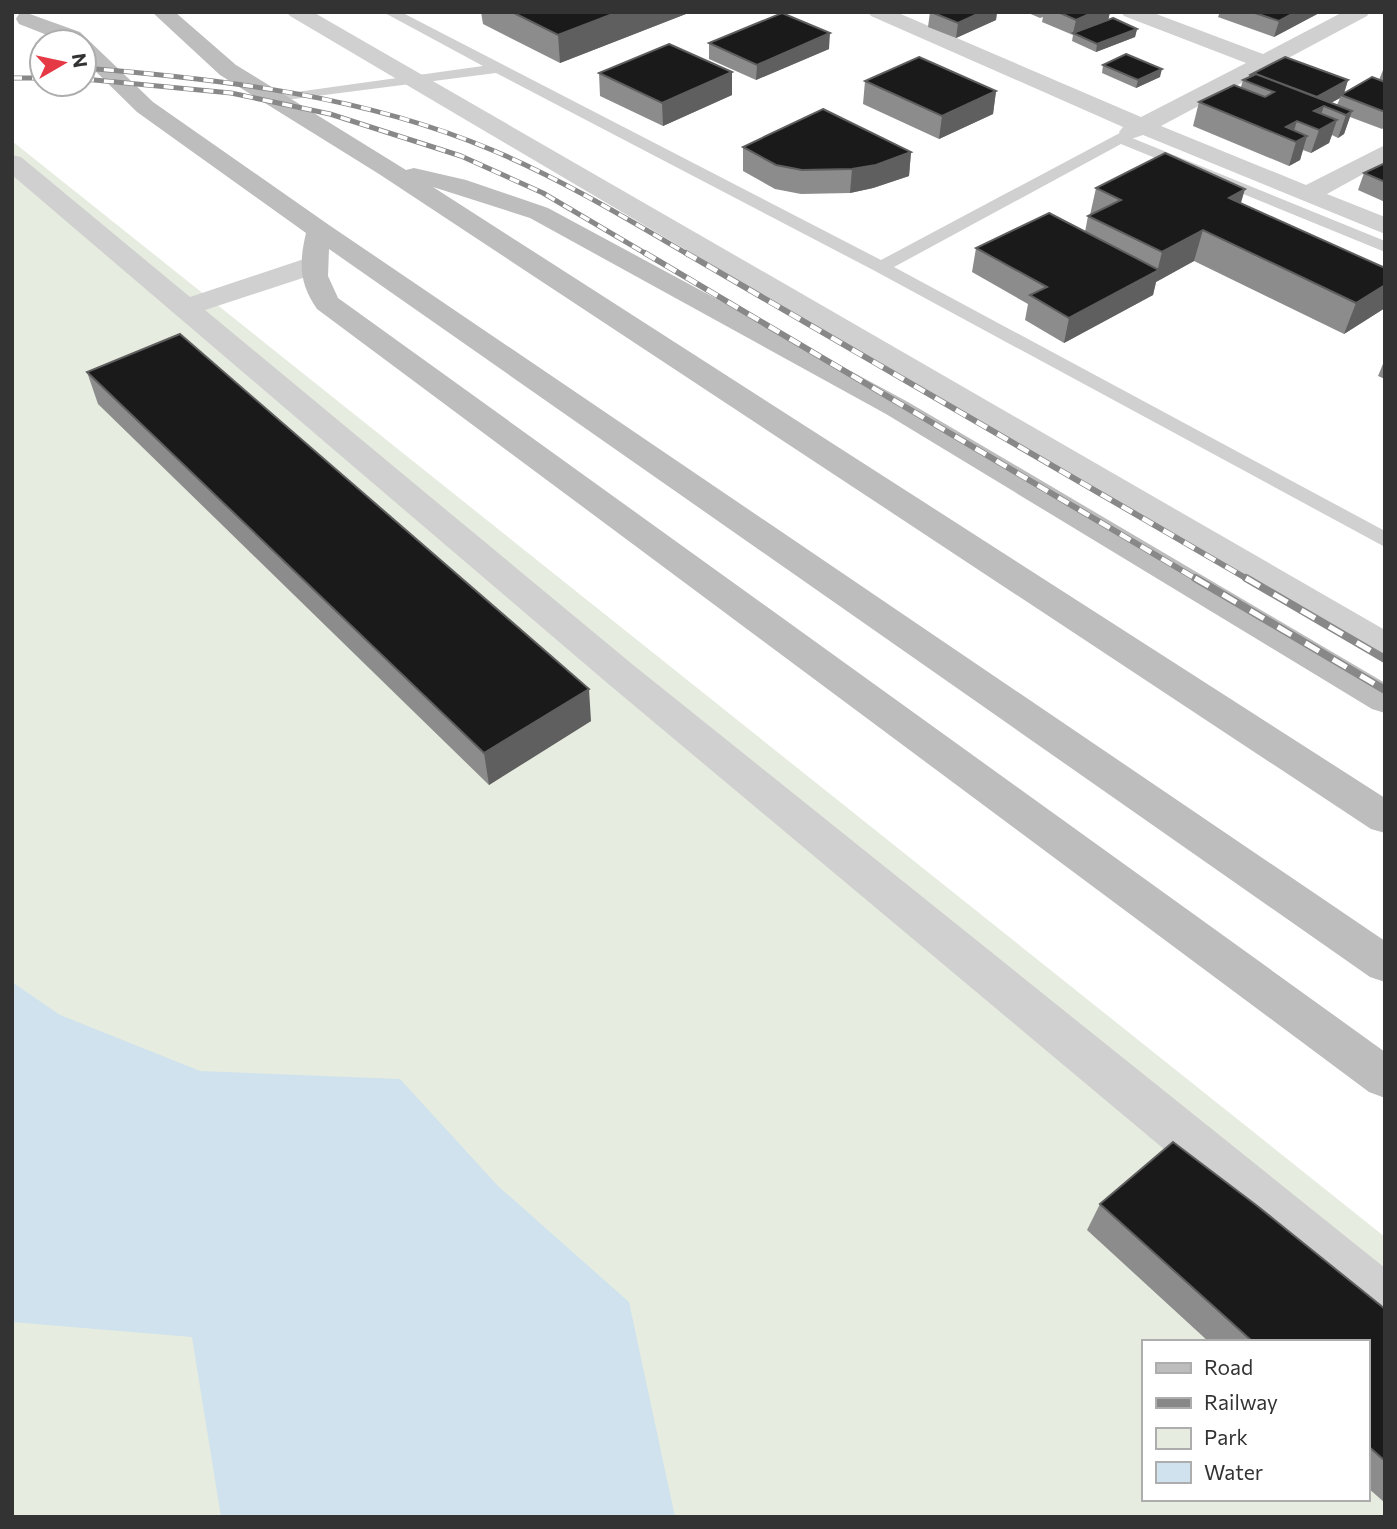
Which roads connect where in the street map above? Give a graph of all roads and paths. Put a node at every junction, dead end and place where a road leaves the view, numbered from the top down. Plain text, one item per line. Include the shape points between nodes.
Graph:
1 (66, 12) edge
2 (162, 12) edge
3 (297, 12) edge
4 (390, 12) edge
5 (878, 12) edge
6 (1131, 12) edge
7 (1360, 12) edge
8 (20, 19) edge
9 (46, 28) edge
10 (98, 62) edge
11 (1264, 62) junction
12 (499, 68) junction
13 (412, 78) junction
14 (275, 99) junction
15 (1131, 132) junction
16 (1385, 152) edge
17 (12, 162) edge
18 (388, 169) junction
19 (1308, 194) junction
20 (1385, 226) edge
21 (1385, 247) edge
22 (317, 248) junction
23 (881, 267) junction
24 (184, 308) junction
25 (1385, 540) edge
26 (1385, 646) edge
27 (1385, 700) edge
28 (1385, 818) edge
29 (1385, 964) edge
30 (1385, 1079) edge
31 (1385, 1301) edge

1 - 8 street
2 - 14 street via 228,70
3 - 13 street
4 - 12 lane
5 - 15 street
6 - 11 street
7 - 11 street
8 - 9 street
10 - 22 street via 145,107
11 - 15 street
12 - 13 lane
12 - 23 lane
13 - 14 lane
13 - 26 street
14 - 18 street
15 - 19 street
15 - 21 lane
15 - 23 lane
16 - 19 street
17 - 24 street
18 - 27 street via 457,185 539,212 897,408
18 - 28 street
19 - 20 street
22 - 24 street
22 - 29 street
22 - 30 street via 314,280 327,303
23 - 25 lane
24 - 31 street via 619,673

